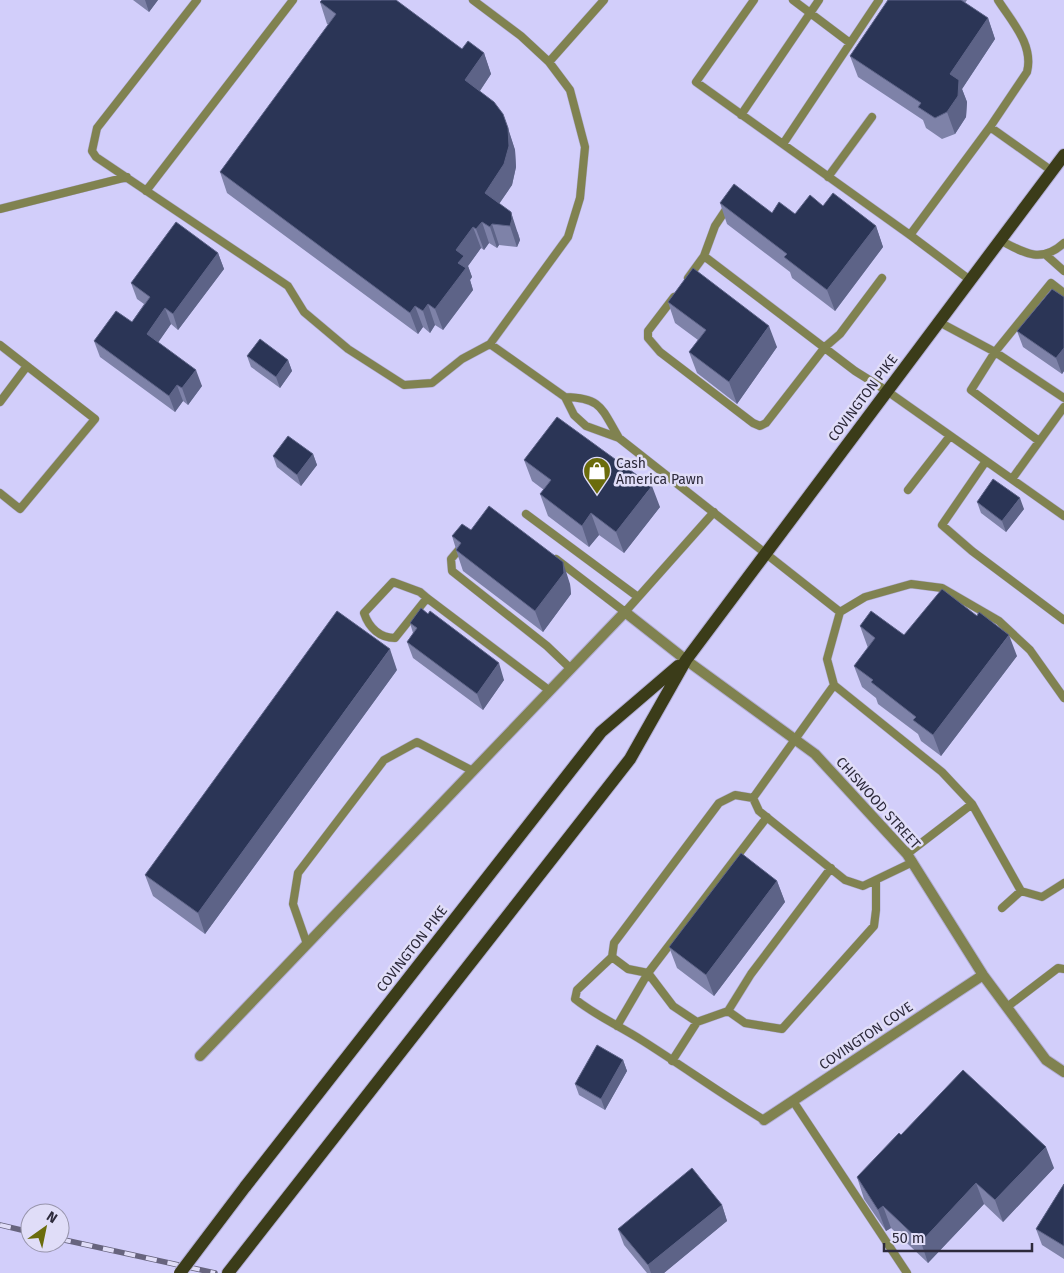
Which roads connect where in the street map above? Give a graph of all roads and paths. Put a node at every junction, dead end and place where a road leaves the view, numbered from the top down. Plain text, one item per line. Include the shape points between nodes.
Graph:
1 (196, 0) edge
2 (293, 0) edge
3 (473, 0) edge
4 (604, 0) edge
5 (754, 0) edge
6 (793, 0) edge
7 (820, 0) edge
8 (879, 0) edge
9 (998, 0) edge
10 (810, 13) junction
11 (850, 43) junction
12 (549, 62) junction
13 (741, 115) junction
14 (872, 117) dead end
15 (990, 127) junction
16 (783, 144) junction
17 (1064, 154) edge
18 (1052, 171) junction
19 (828, 177) junction
20 (127, 178) junction
21 (146, 190) junction
22 (732, 201) edge
23 (0, 209) edge
24 (910, 235) junction
25 (1000, 240) junction
26 (1064, 243) edge
27 (704, 256) junction
28 (1046, 256) junction
29 (1064, 271) edge
30 (882, 278) dead end
31 (970, 280) junction
32 (1064, 293) edge
33 (939, 322) junction
34 (490, 344) junction
35 (0, 345) edge
36 (824, 347) junction
37 (995, 352) junction
38 (28, 366) junction
39 (887, 391) junction
40 (565, 397) junction
41 (1064, 398) edge
42 (0, 402) edge
43 (1064, 406) edge
44 (950, 436) junction
45 (619, 438) junction
46 (1039, 441) junction
47 (986, 461) junction
48 (1012, 479) junction
49 (908, 490) dead end
50 (0, 493) edge
51 (714, 512) junction
52 (526, 514) dead end
53 (1064, 516) edge
54 (470, 536) edge
55 (766, 552) junction
56 (548, 553) edge
57 (638, 597) junction
58 (427, 598) junction
59 (625, 612) junction
60 (840, 612) junction
61 (1064, 620) edge
62 (686, 660) junction
63 (571, 669) junction
64 (834, 685) junction
65 (550, 691) junction
66 (1064, 698) edge
67 (796, 740) junction
68 (473, 771) junction
69 (753, 798) junction
70 (972, 804) junction
71 (767, 817) junction
72 (910, 858) junction
73 (831, 868) junction
74 (876, 880) junction
75 (1064, 882) edge
76 (1022, 891) junction
77 (1002, 908) dead end
78 (307, 944) junction
79 (612, 957) junction
80 (1064, 969) edge
81 (648, 973) junction
82 (983, 975) junction
83 (1007, 1007) junction
84 (728, 1010) junction
85 (697, 1022) junction
86 (617, 1026) junction
87 (200, 1056) dead end
88 (672, 1061) junction
89 (1064, 1072) edge
90 (793, 1101) junction
91 (764, 1120) joint
92 (180, 1273) edge
93 (228, 1273) edge
94 (906, 1273) edge

1 - 20 lane via 97,128 92,150 96,157
2 - 21 lane
3 - 12 lane
4 - 12 lane
5 - 13 lane via 696,82
6 - 10 lane
7 - 10 lane
8 - 11 lane
9 - 15 lane via 1024,40 1030,63
10 - 11 lane
10 - 13 lane
11 - 16 lane
12 - 34 lane via 570,90 585,147 580,198 568,237
13 - 16 lane
14 - 19 lane
15 - 18 lane
15 - 24 lane
16 - 19 lane
17 - 18 main road, COVINGTON PIKE
18 - 25 main road, COVINGTON PIKE
19 - 24 lane
20 - 21 lane
20 - 23 lane
21 - 34 lane via 288,286 304,312 348,349 404,385 432,383 462,359
22 - 27 lane via 715,226
24 - 31 lane
25 - 28 lane
25 - 31 main road, COVINGTON PIKE
26 - 28 lane
27 - 36 lane
27 - 36 lane via 648,331 648,338 660,352 753,424 760,426 766,423
28 - 29 lane
30 - 36 lane via 840,334
31 - 33 main road, COVINGTON PIKE
32 - 37 lane via 1051,283
33 - 37 lane
33 - 39 main road, COVINGTON PIKE
34 - 40 lane
35 - 38 lane
36 - 39 lane
37 - 41 lane
37 - 46 lane via 970,390
38 - 42 lane
38 - 50 lane via 95,419 20,509
39 - 44 lane
39 - 55 main road, COVINGTON PIKE
40 - 45 lane via 574,415 586,426
40 - 45 lane via 586,398 601,408
43 - 46 lane
44 - 47 lane
44 - 49 lane
45 - 51 lane
46 - 48 lane
47 - 48 lane
47 - 61 lane via 942,524 972,551
48 - 53 lane
51 - 55 lane
51 - 57 lane
52 - 57 lane
54 - 63 lane via 451,559 452,571
55 - 60 lane
55 - 62 main road, COVINGTON PIKE
56 - 59 lane
57 - 59 lane
58 - 58 lane via 393,582 364,613 368,623 384,638 395,638
58 - 65 lane
59 - 62 street, CHISWOOD STREET
59 - 63 street
60 - 64 lane via 827,659
60 - 66 lane via 865,597 911,584 942,588 999,620 1030,650
62 - 67 street, CHISWOOD STREET
62 - 92 main road, COVINGTON PIKE, bridge via 601,732
62 - 93 main road, COVINGTON PIKE via 630,759
63 - 65 street
64 - 67 lane
64 - 70 lane via 942,772
65 - 68 street
67 - 69 lane
67 - 72 street, CHISWOOD STREET via 815,754
68 - 78 street
68 - 78 lane via 417,742 384,760 298,873 293,904
69 - 71 lane via 759,811
69 - 79 lane via 735,795 719,803 614,943
70 - 72 lane
70 - 76 lane
71 - 73 lane
71 - 81 lane
72 - 74 lane
72 - 82 street, CHISWOOD STREET
73 - 74 lane via 845,880 863,886
73 - 84 lane via 751,974
74 - 84 lane via 874,926 782,1029 745,1023
75 - 76 lane via 1042,898
76 - 77 lane
78 - 87 street
79 - 81 lane via 628,969
79 - 86 lane via 577,990 575,999 593,1014
80 - 83 lane via 1058,968
81 - 85 lane via 674,1006
81 - 86 lane
82 - 83 street, CHISWOOD STREET
82 - 90 street, COVINGTON COVE
83 - 89 street, CHISWOOD STREET via 1046,1060
84 - 85 lane
85 - 88 lane
86 - 88 lane
88 - 91 lane
90 - 91 street, COVINGTON COVE
90 - 94 lane

